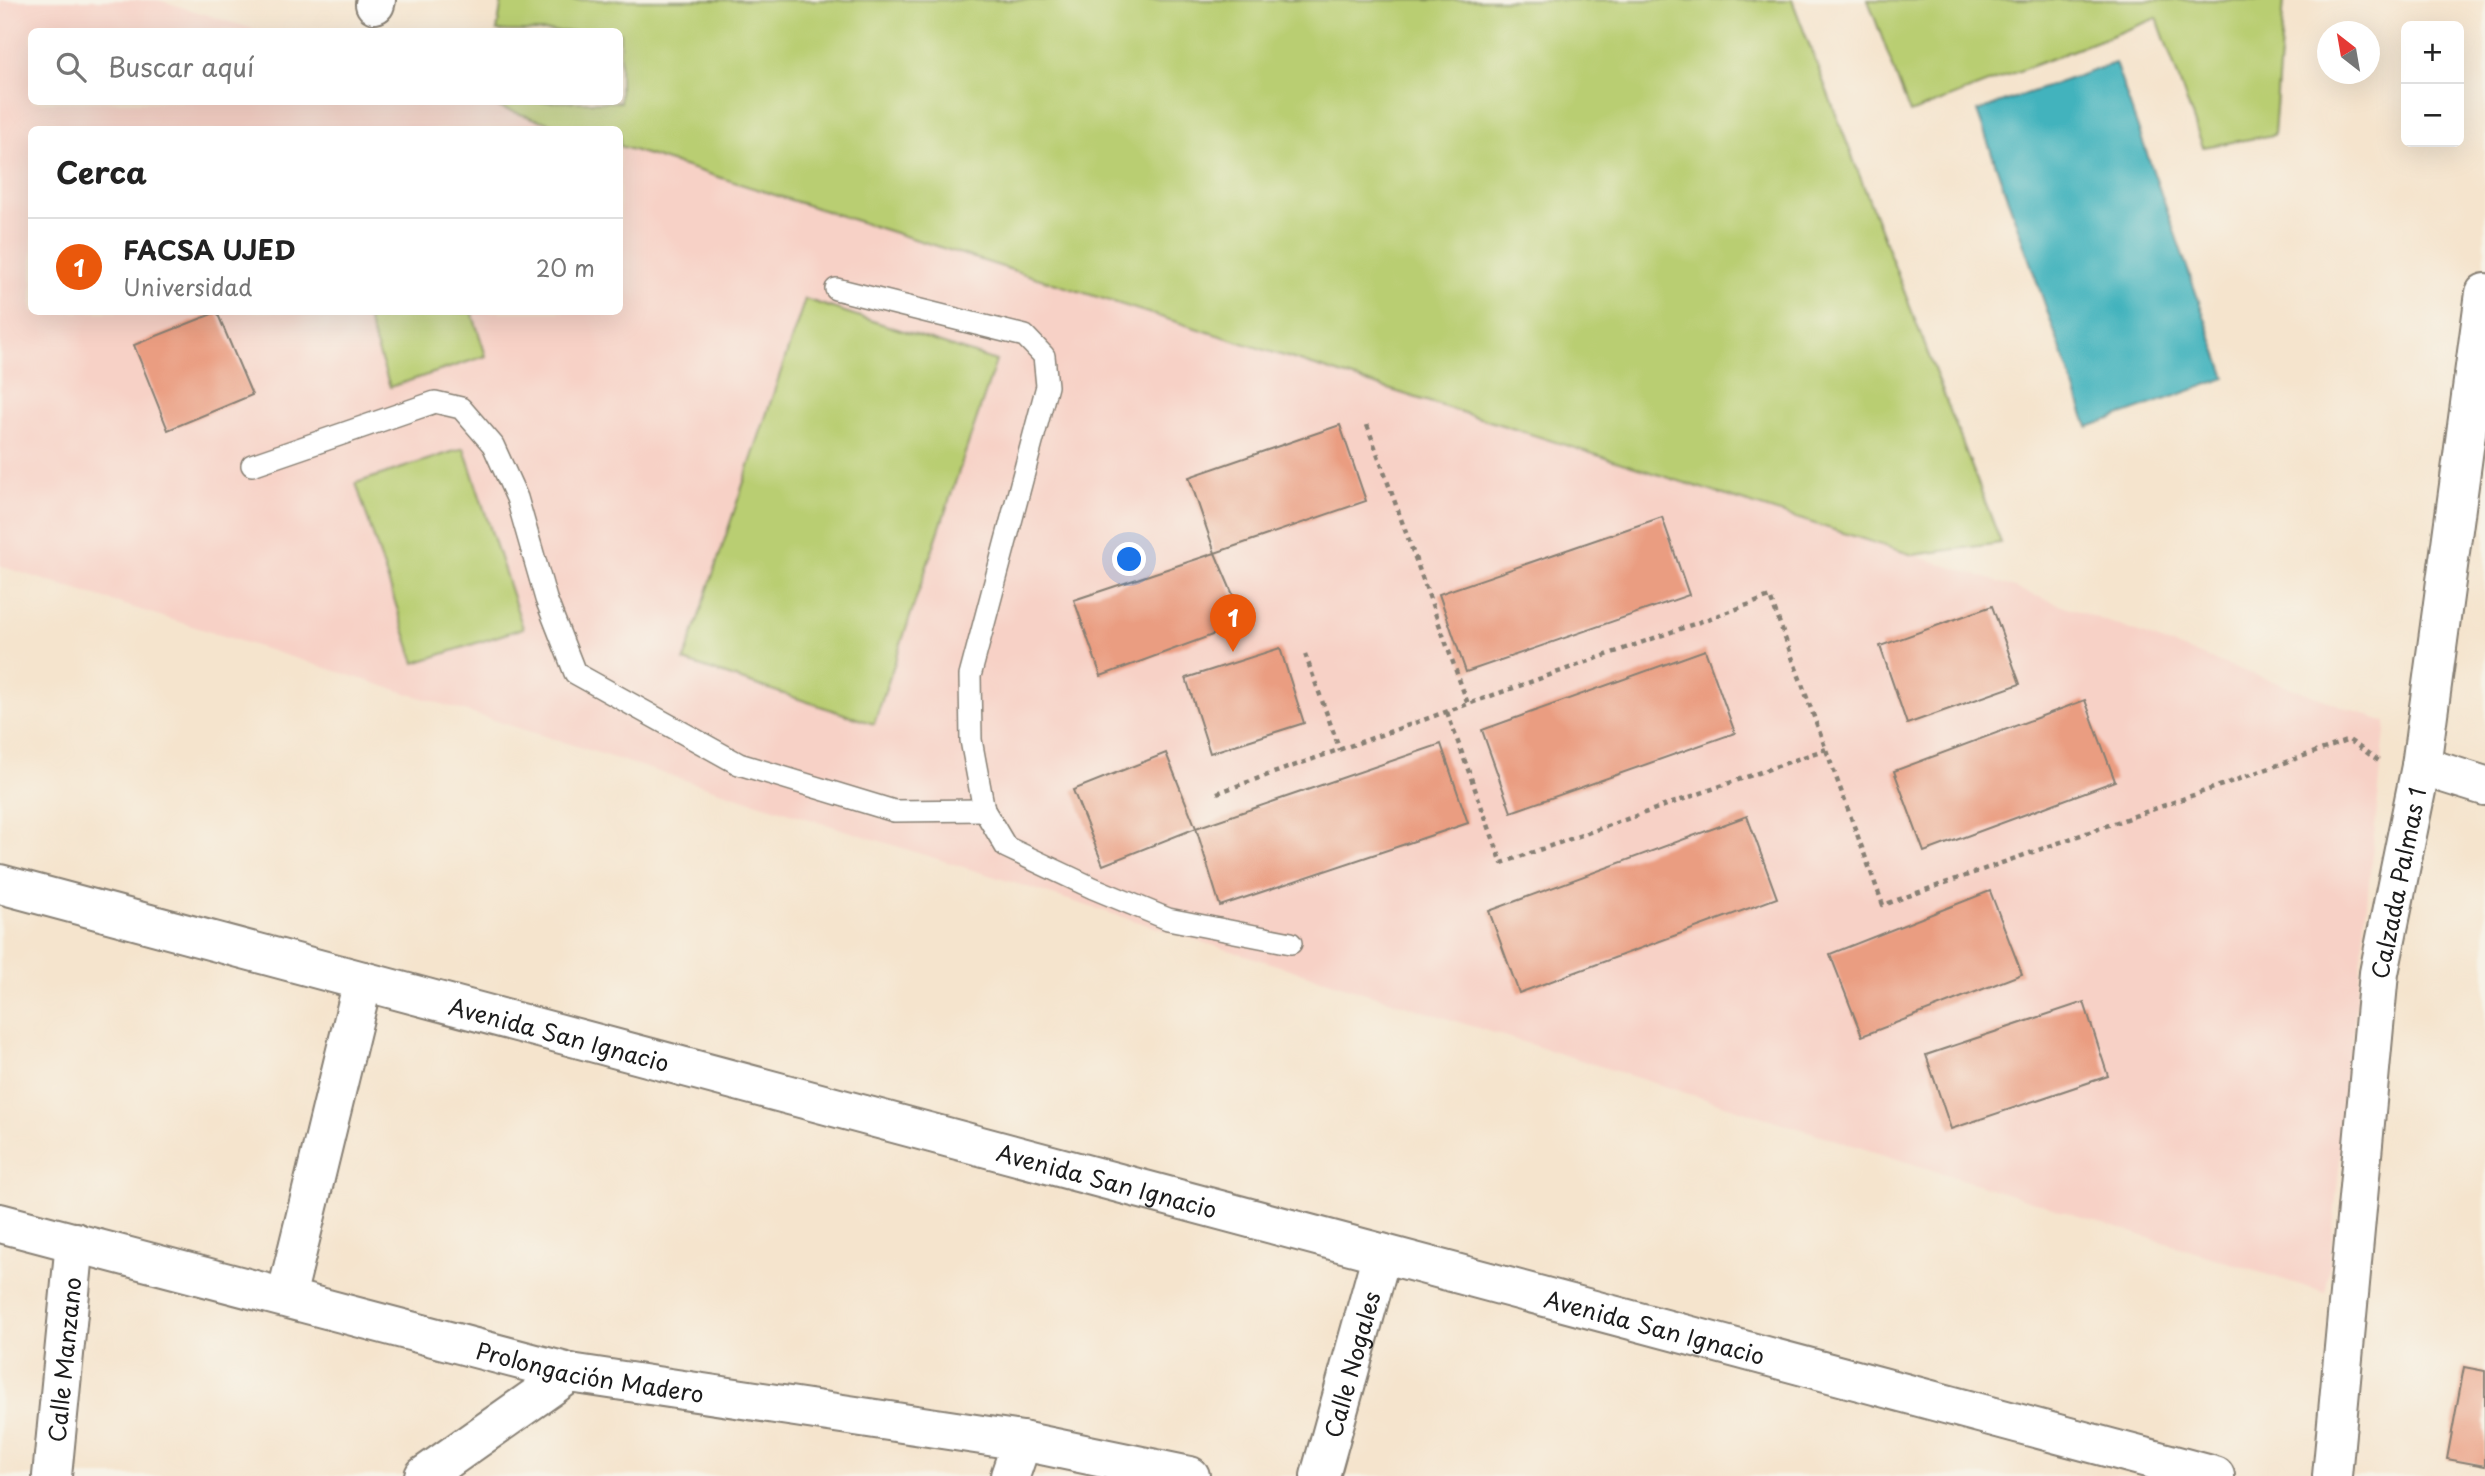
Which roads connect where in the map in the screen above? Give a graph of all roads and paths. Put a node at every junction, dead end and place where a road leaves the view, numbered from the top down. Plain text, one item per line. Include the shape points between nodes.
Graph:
1 (836, 289) dead end
2 (2485, 293) edge
3 (1367, 425) dead end
4 (251, 465) dead end
5 (1305, 654) dead end
6 (1468, 704) junction
7 (1447, 712) junction
8 (1826, 749) junction
9 (1340, 750) junction
10 (2421, 766) junction
11 (2485, 786) edge
12 (1217, 793) dead end
13 (984, 810) junction
14 (0, 884) edge
15 (1291, 943) dead end
16 (363, 981) junction
17 (0, 1223) edge
18 (75, 1242) junction
19 (1382, 1253) junction
20 (286, 1297) junction
21 (570, 1373) junction
22 (1016, 1459) edge
23 (52, 1476) edge
24 (424, 1476) edge
25 (1190, 1476) edge
26 (1320, 1476) edge
27 (2215, 1476) edge
28 (2332, 1476) edge

1 - 13 lane via 1026,336 1044,356 1047,386 970,676 971,740
2 - 10 street, Calzada Palmas 1
3 - 6 path
4 - 13 lane via 435,402 461,408 492,445 517,498 575,673 739,764 894,811
5 - 9 path
6 - 7 path
6 - 8 path via 1770,597
7 - 8 path via 1502,863
7 - 9 path
8 - 10 path via 1883,905 2349,740 2382,763
9 - 12 path
10 - 11 street
10 - 28 street, Calzada Palmas 1 via 2379,973
13 - 15 lane via 1006,847 1093,888 1168,919
14 - 16 street, Avenida San Ignacio
16 - 19 street, Avenida San Ignacio
16 - 20 street
17 - 18 street, Prolongación Madero
18 - 20 street, Prolongación Madero
18 - 23 street, Calle Manzano
19 - 26 street, Calle Nogales
19 - 27 street, Avenida San Ignacio
20 - 21 street, Prolongación Madero
21 - 22 street, Prolongación Madero
21 - 24 street
22 - 25 street, Prolongación Madero

